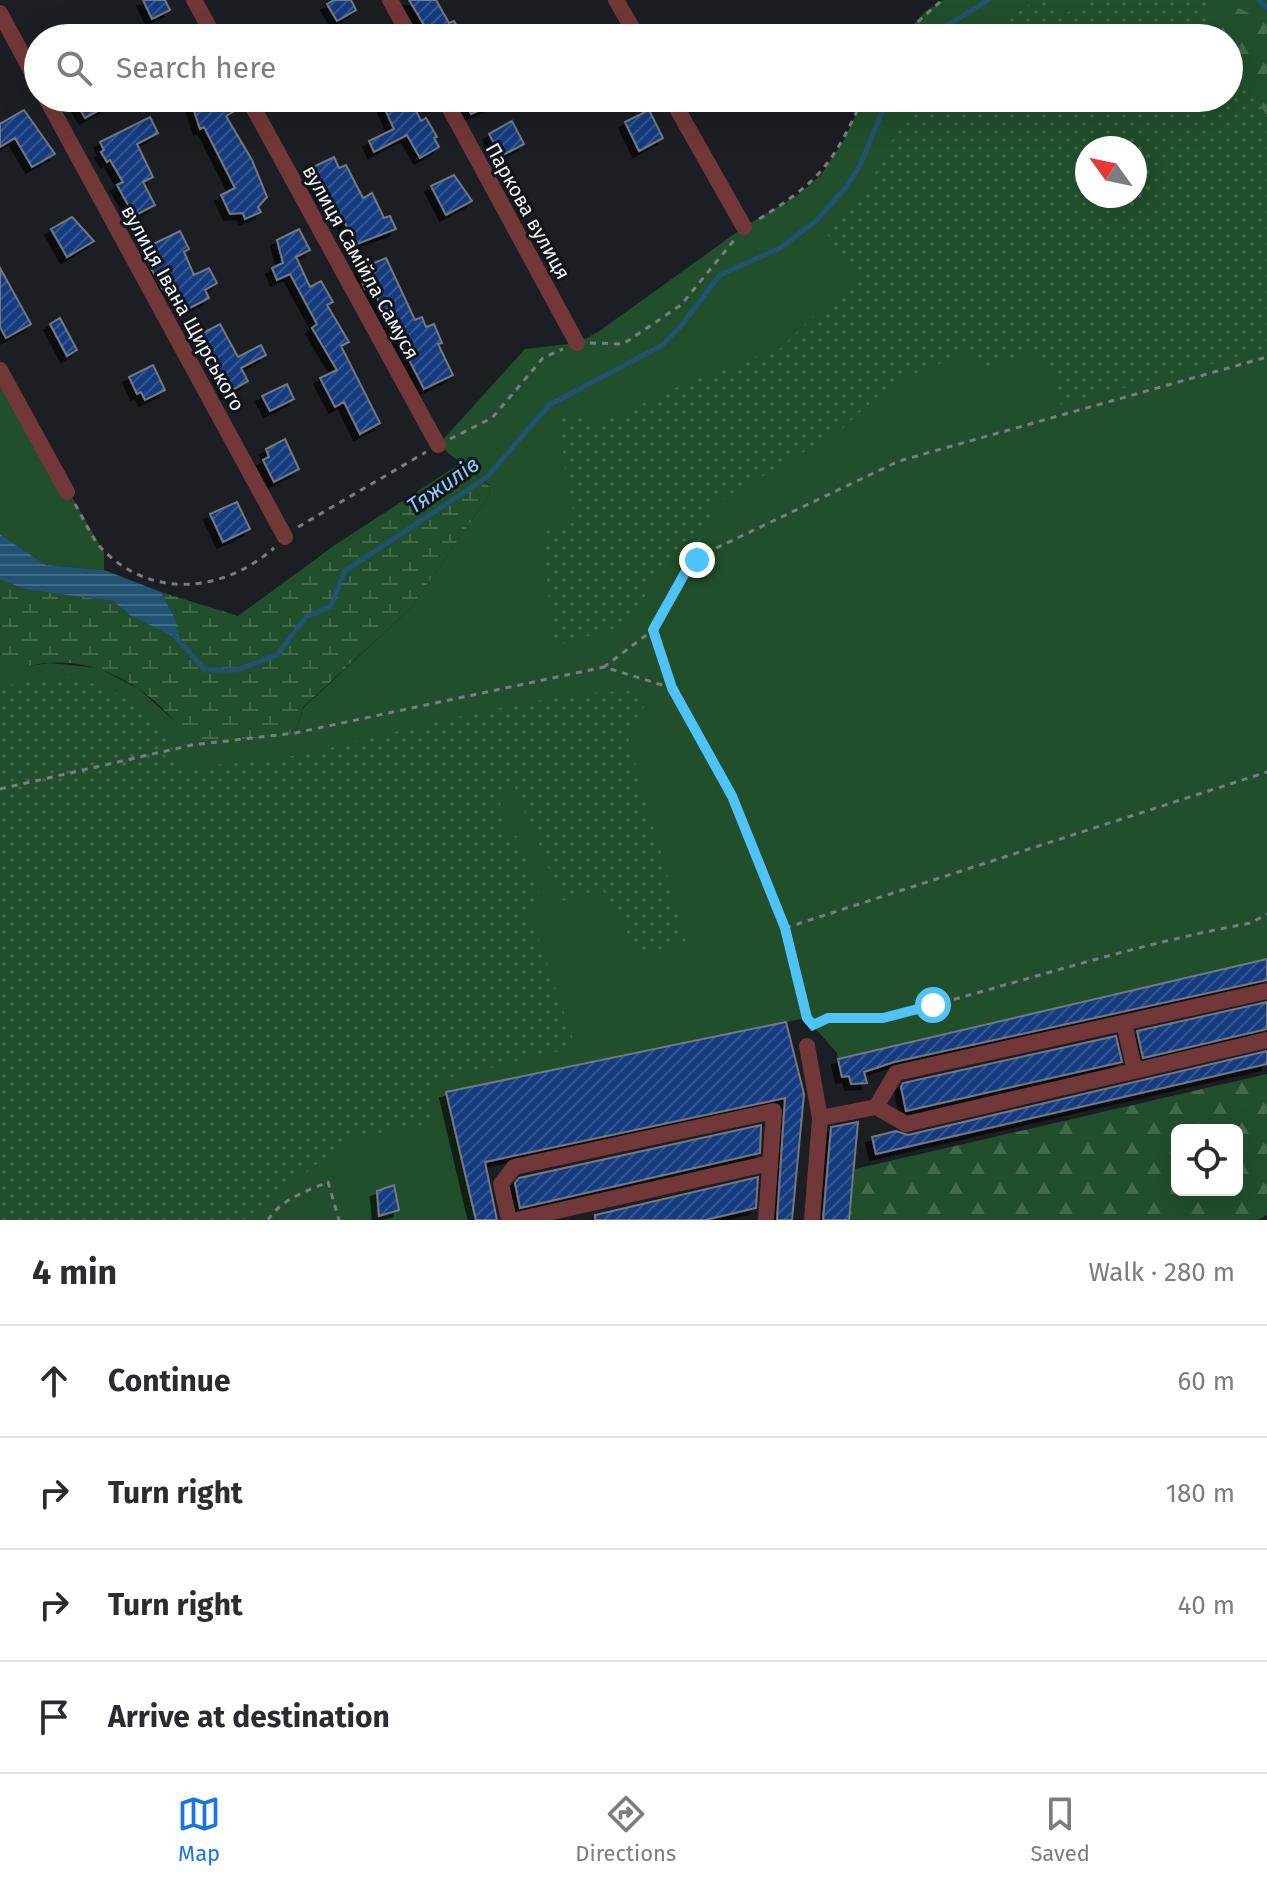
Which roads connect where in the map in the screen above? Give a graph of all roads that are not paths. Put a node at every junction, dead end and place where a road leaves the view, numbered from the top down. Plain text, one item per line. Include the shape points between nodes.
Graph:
1 (194, 0) edge
2 (390, 0) edge
3 (616, 0) edge
4 (0, 13) edge
5 (207, 24) edge
6 (403, 24) edge
7 (630, 24) edge
8 (24, 57) edge
9 (54, 112) edge
10 (256, 112) edge
11 (452, 112) edge
12 (679, 112) edge
13 (744, 227) road end
14 (577, 343) road end
15 (0, 370) edge
16 (438, 445) road end
17 (67, 492) road end
18 (285, 537) road end
19 (1267, 991) edge
20 (1124, 1023) junction
21 (1267, 1040) edge
22 (807, 1046) road end
23 (1135, 1071) junction
24 (876, 1107) junction
25 (820, 1118) junction
26 (770, 1163) junction
27 (509, 1220) edge
28 (516, 1220) edge
29 (764, 1220) edge
30 (812, 1220) edge

1 - 5 street
2 - 6 street
3 - 7 street
4 - 8 street
9 - 18 street, вулиця Івана Щирського
10 - 16 street, вулиця Самійла Самуся
11 - 14 street, Паркова вулиця
12 - 13 street
15 - 17 street
19 - 20 street
20 - 23 street
20 - 24 street via 896,1073
21 - 23 street
22 - 25 street
23 - 24 street via 906,1124
24 - 25 street
25 - 30 street
26 - 27 street via 774,1111 514,1167 501,1184
26 - 28 street
26 - 29 street

